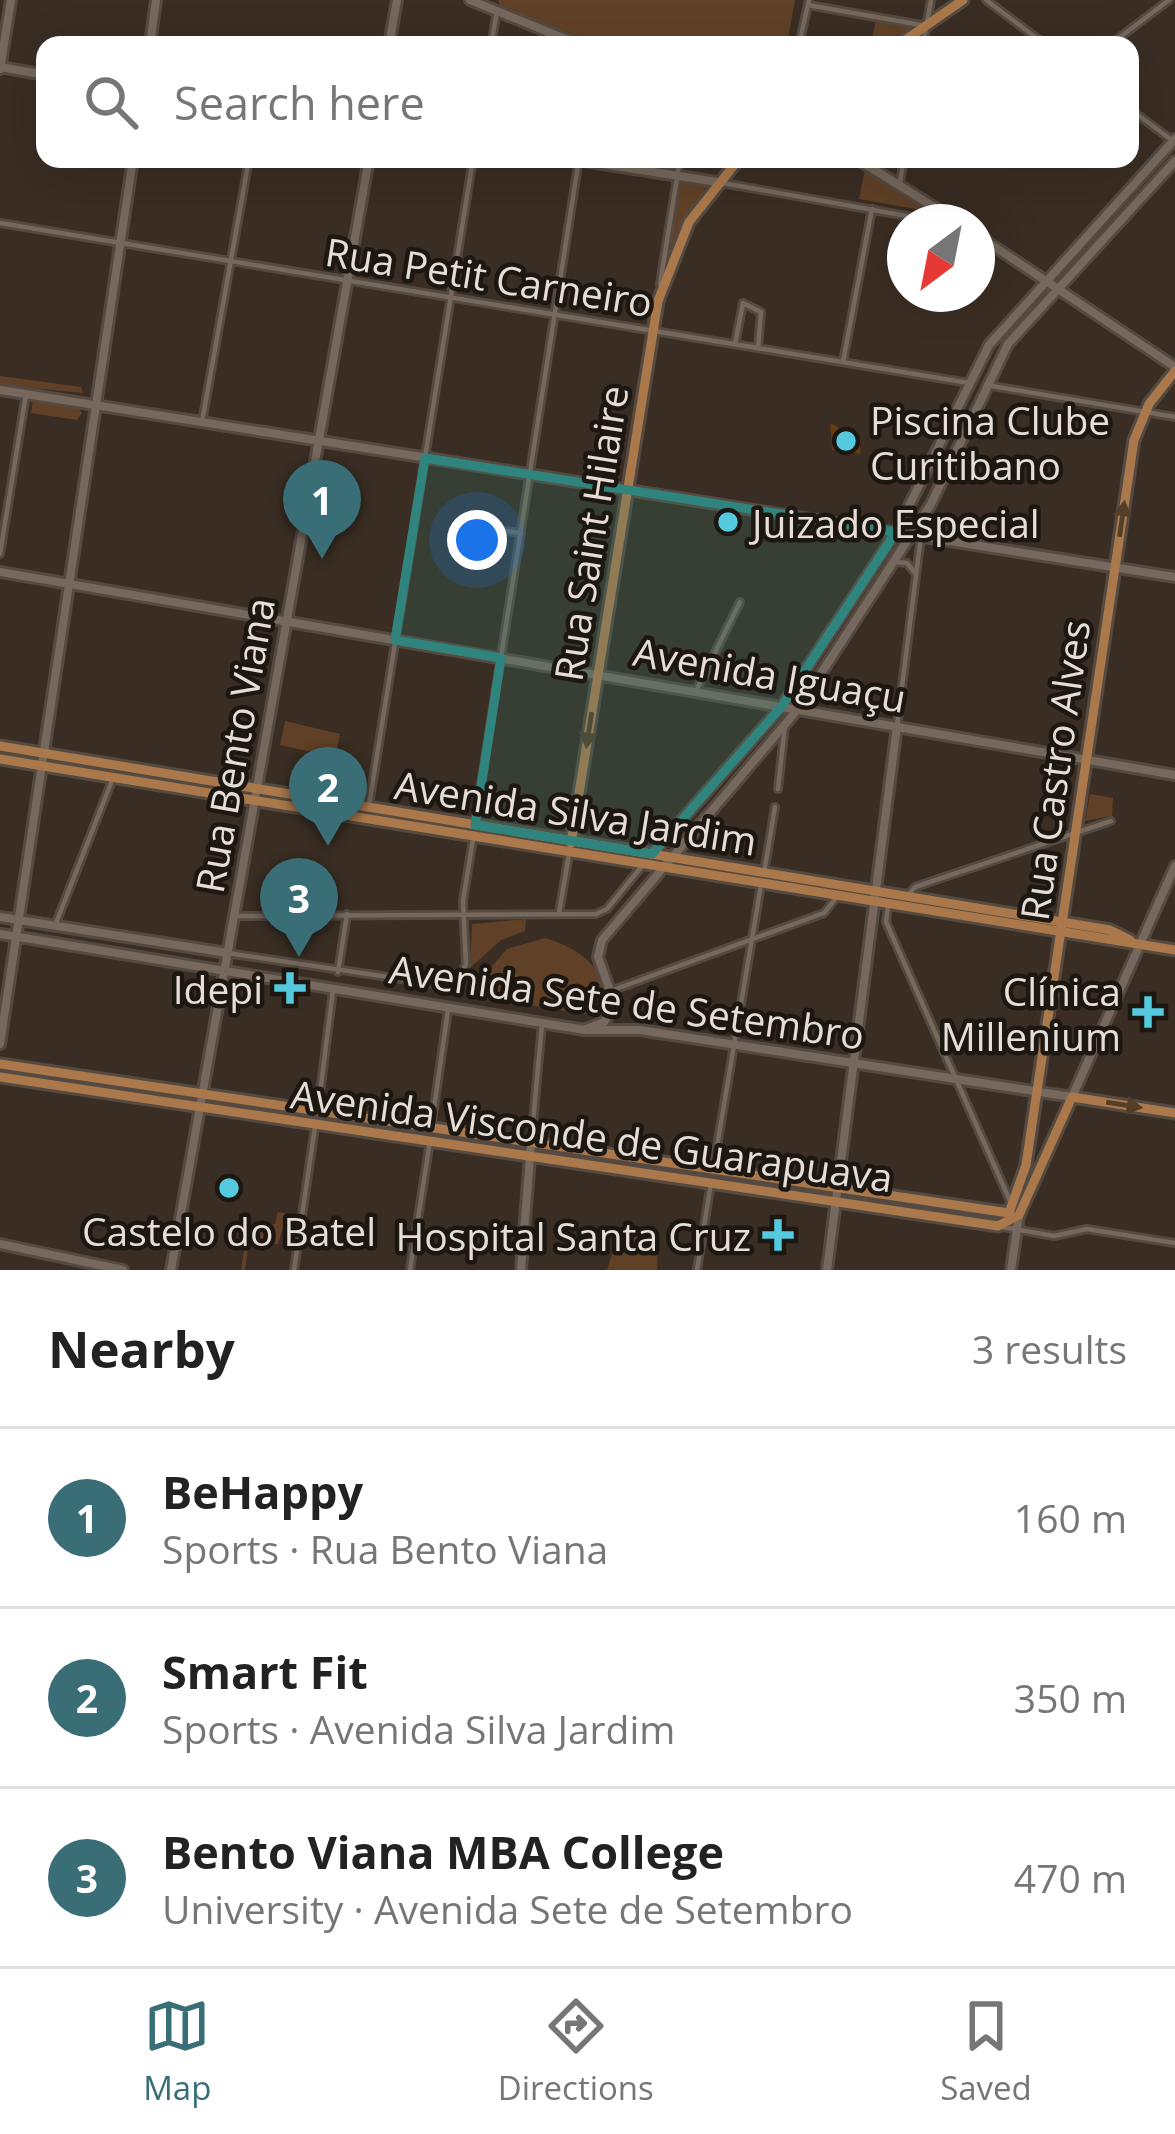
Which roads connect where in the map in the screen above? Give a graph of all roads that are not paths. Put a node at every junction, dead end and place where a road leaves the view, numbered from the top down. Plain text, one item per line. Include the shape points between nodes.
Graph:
1 (11, 0) edge
2 (156, 0) edge
3 (397, 0) edge
4 (470, 0) edge
5 (931, 0) edge
6 (964, 0) edge
7 (986, 0) edge
8 (1169, 0) edge
9 (808, 3) edge
10 (497, 11) junction
11 (927, 26) junction
12 (151, 36) edge
13 (391, 36) edge
14 (493, 36) edge
15 (558, 36) edge
16 (801, 36) edge
17 (912, 36) edge
18 (925, 36) edge
19 (1034, 36) edge
20 (1121, 36) edge
21 (0, 68) edge
22 (36, 74) edge
23 (1139, 115) edge
24 (1174, 140) edge
25 (1175, 160) edge
26 (132, 168) edge
27 (248, 168) edge
28 (367, 168) edge
29 (472, 168) edge
30 (575, 168) edge
31 (627, 168) edge
32 (679, 168) edge
33 (731, 168) edge
34 (873, 168) edge
35 (902, 168) edge
36 (1166, 170) junction
37 (678, 176) junction
38 (1175, 179) edge
39 (717, 182) junction
40 (900, 182) junction
41 (932, 204) edge
42 (872, 209) junction
43 (887, 212) edge
44 (0, 223) edge
45 (120, 242) junction
46 (995, 247) edge
47 (231, 261) junction
48 (347, 280) junction
49 (1047, 280) junction
50 (1060, 289) junction
51 (451, 297) junction
52 (658, 301) junction
53 (555, 314) junction
54 (653, 331) junction
55 (735, 344) junction
56 (758, 348) junction
57 (843, 362) junction
58 (1175, 369) edge
59 (969, 383) junction
60 (986, 386) junction
61 (0, 390) edge
62 (26, 394) junction
63 (95, 406) junction
64 (1144, 412) junction
65 (1175, 417) edge
66 (202, 422) junction
67 (319, 441) junction
68 (424, 458) junction
69 (530, 474) junction
70 (627, 490) junction
71 (475, 527) dead end
72 (896, 532) junction
73 (520, 533) junction
74 (917, 536) junction
75 (0, 554) edge
76 (896, 562) junction
77 (1114, 568) junction
78 (0, 572) edge
79 (916, 576) junction
80 (1175, 577) edge
81 (69, 584) junction
82 (740, 602) dead end
83 (286, 621) junction
84 (395, 640) junction
85 (501, 658) junction
86 (598, 674) junction
87 (696, 691) junction
88 (762, 702) junction
89 (782, 706) junction
90 (798, 709) junction
91 (769, 721) junction
92 (785, 725) junction
93 (897, 726) junction
94 (0, 746) edge
95 (44, 754) junction
96 (0, 759) edge
97 (1086, 759) junction
98 (42, 766) junction
99 (168, 774) junction
100 (1175, 775) edge
101 (113, 778) junction
102 (175, 788) junction
103 (257, 789) junction
104 (778, 789) dead end
105 (254, 802) junction
106 (343, 803) junction
107 (775, 807) dead end
108 (368, 808) junction
109 (386, 811) junction
110 (315, 812) junction
111 (1111, 820) dead end
112 (475, 825) junction
113 (400, 826) junction
114 (1076, 831) junction
115 (473, 838) junction
116 (571, 841) junction
117 (569, 854) junction
118 (652, 854) junction
119 (670, 858) junction
120 (690, 861) junction
121 (642, 866) junction
122 (1175, 866) edge
123 (660, 869) junction
124 (703, 876) junction
125 (762, 879) junction
126 (908, 897) junction
127 (836, 898) junction
128 (874, 903) junction
129 (888, 906) junction
130 (346, 914) junction
131 (0, 916) edge
132 (234, 916) junction
133 (558, 916) junction
134 (468, 919) junction
135 (19, 920) junction
136 (886, 922) junction
137 (55, 926) junction
138 (1061, 928) junction
139 (0, 934) edge
140 (16, 936) junction
141 (752, 940) junction
142 (1140, 944) junction
143 (1175, 950) edge
144 (227, 953) junction
145 (224, 970) junction
146 (338, 972) junction
147 (333, 990) junction
148 (613, 990) junction
149 (448, 1008) junction
150 (542, 1023) junction
151 (585, 1030) junction
152 (0, 1044) edge
153 (734, 1044) junction
154 (854, 1062) junction
155 (0, 1064) edge
156 (0, 1077) edge
157 (955, 1078) junction
158 (127, 1084) junction
159 (1037, 1091) junction
160 (1072, 1097) junction
161 (143, 1099) junction
162 (201, 1101) junction
163 (284, 1107) junction
164 (1175, 1113) edge
165 (316, 1118) junction
166 (295, 1121) junction
167 (380, 1121) junction
168 (363, 1131) junction
169 (467, 1134) junction
170 (430, 1135) junction
171 (486, 1150) junction
172 (531, 1150) junction
173 (712, 1177) junction
174 (788, 1183) junction
175 (837, 1196) junction
176 (805, 1197) junction
177 (1016, 1212) junction
178 (991, 1225) junction
179 (1016, 1229) junction
180 (1175, 1243) edge
181 (0, 1246) edge
182 (123, 1270) edge
183 (171, 1270) edge
184 (294, 1270) edge
185 (410, 1270) edge
186 (521, 1270) edge
187 (697, 1270) edge
188 (827, 1270) edge
189 (1011, 1270) edge

1 - 21 main road
2 - 12 main road
3 - 13 main road
4 - 10 main road
5 - 11 street
6 - 11 main road
7 - 19 street
8 - 20 street
9 - 11 street
9 - 16 street
10 - 14 street
10 - 15 main road
11 - 17 main road
11 - 18 street
21 - 22 main road
23 - 24 street
24 - 49 main road
25 - 36 main road
26 - 45 main road
27 - 47 street
28 - 48 main road, Rua Bento Viana
29 - 51 street
30 - 53 street
31 - 37 main road
32 - 37 street, Rua Saint Hilaire
33 - 39 main road
34 - 40 main road
35 - 40 street
36 - 38 street
36 - 50 main road
37 - 39 main road
37 - 52 street, Rua Saint Hilaire
39 - 42 street
39 - 52 main road via 680,238
40 - 41 main road
42 - 43 street
42 - 57 street
44 - 45 street, Rua Petit Carneiro
45 - 47 street, Rua Petit Carneiro
45 - 63 main road
46 - 49 main road
47 - 48 street, Rua Petit Carneiro
47 - 66 street
48 - 51 street, Rua Petit Carneiro
48 - 67 main road, Rua Bento Viana
49 - 50 main road
49 - 59 main road via 993,340
50 - 58 main road
50 - 60 main road via 1008,344
51 - 53 street, Rua Petit Carneiro
51 - 68 street
52 - 54 main road, Rua Saint Hilaire
53 - 54 street, Rua Petit Carneiro
53 - 69 street
54 - 55 street, Rua Petit Carneiro
54 - 70 main road, Rua Saint Hilaire
55 - 56 street, Rua Petit Carneiro
55 - 56 street via 743,303 761,312
56 - 57 street, Rua Petit Carneiro
57 - 59 street, Rua Petit Carneiro
58 - 64 main road
59 - 72 main road
60 - 64 street
60 - 74 main road
61 - 62 main road
62 - 63 main road
62 - 75 street
63 - 66 main road
63 - 81 main road
64 - 65 street
77 -> 64 main road, Rua Castro Alves
66 - 67 main road
67 - 68 main road
67 - 83 main road, Rua Bento Viana
68 - 69 main road
68 - 84 street
69 - 70 main road
69 - 73 street
70 - 72 main road
70 - 86 main road, Rua Saint Hilaire
71 - 73 street
72 - 74 main road
72 - 89 main road
73 - 85 street
74 - 76 main road
74 - 77 main road
74 - 79 street
76 - 79 street
76 - 90 main road
77 - 80 main road
77 - 97 main road, Rua Castro Alves
78 - 81 main road, Avenida Iguaçu
79 - 93 street
81 - 83 main road, Avenida Iguaçu
81 - 95 main road
82 - 87 street
83 - 84 main road, Avenida Iguaçu
83 - 103 main road, Rua Bento Viana
84 - 85 main road, Avenida Iguaçu
84 - 108 street
85 - 86 main road, Avenida Iguaçu
85 - 112 street
86 - 87 main road, Avenida Iguaçu
86 -> 116 main road, Rua Saint Hilaire
87 - 88 main road, Avenida Iguaçu
88 - 89 main road, Avenida Iguaçu
88 - 91 main road
89 - 90 main road, Avenida Iguaçu
89 - 91 main road
90 - 92 main road
90 - 93 main road, Avenida Iguaçu
91 - 118 main road
92 - 104 street
92 - 119 main road
93 - 97 main road, Avenida Iguaçu
93 - 128 main road
94 - 95 main road, Avenida Silva Jardim
95 - 98 main road
95 - 99 main road, Avenida Silva Jardim
96 - 98 main road, Avenida Silva Jardim
97 - 100 main road, Avenida Iguaçu
97 - 114 main road, Rua Castro Alves
98 - 101 main road, Avenida Silva Jardim
98 - 135 main road
99 - 102 main road
99 - 103 main road, Avenida Silva Jardim
101 - 102 main road, Avenida Silva Jardim
101 - 137 street
102 - 105 main road, Avenida Silva Jardim
103 - 105 main road, Rua Bento Viana
103 - 106 main road, Avenida Silva Jardim
105 - 110 main road, Avenida Silva Jardim
105 - 132 main road, Rua Bento Viana
106 - 108 main road, Avenida Silva Jardim
106 - 110 main road
107 - 125 street
108 - 109 main road, Avenida Silva Jardim
109 - 112 main road, Avenida Silva Jardim
109 - 113 main road
110 - 113 main road, Avenida Silva Jardim
111 - 114 street
112 - 116 main road, Avenida Silva Jardim
113 - 115 main road, Avenida Silva Jardim
114 - 126 street via 914,887
114 - 138 main road, Rua Castro Alves
115 - 117 main road, Avenida Silva Jardim
115 - 134 street via 463,901
116 - 117 main road, Rua Saint Hilaire
116 - 118 main road, Avenida Silva Jardim
117 - 121 main road, Avenida Silva Jardim
117 - 133 street, Rua Saint Hilaire
118 - 119 main road, Avenida Silva Jardim
118 - 121 main road
119 - 120 main road, Avenida Silva Jardim
119 - 123 main road
120 - 124 main road
120 - 125 main road, Avenida Silva Jardim
121 - 123 main road, Avenida Silva Jardim
121 - 133 street via 601,913
122 - 142 main road
123 - 124 main road, Avenida Silva Jardim
123 - 148 main road via 598,946
124 - 125 main road, Avenida Silva Jardim
125 - 127 main road, Avenida Silva Jardim
125 - 128 main road, Avenida Silva Jardim
125 - 141 street
126 - 128 main road, Avenida Silva Jardim
126 - 138 main road, Avenida Silva Jardim
127 - 128 main road, Avenida Silva Jardim
127 - 141 street via 824,913
128 - 129 main road, Avenida Silva Jardim
128 - 136 street
128 - 154 main road
129 - 136 street
129 - 138 main road, Avenida Silva Jardim
130 - 132 street
130 - 134 street
130 - 146 street
131 - 135 main road, Avenida Sete de Setembro
132 - 144 main road, Rua Bento Viana
133 - 134 street
134 - 146 street, Avenida Sete de Setembro via 464,975 454,987
135 - 137 main road, Avenida Sete de Setembro
135 - 140 main road
136 - 157 street
137 - 144 main road, Avenida Sete de Setembro
138 - 142 main road, Avenida Silva Jardim via 1110,930
138 - 159 main road, Rua Castro Alves
139 - 140 main road, Avenida Sete de Setembro
140 - 145 main road, Avenida Sete de Setembro
140 - 152 main road
141 - 148 street
141 - 153 street
142 - 143 main road, Avenida Silva Jardim
142 - 160 main road
144 - 145 main road, Rua Bento Viana
144 - 146 street, Avenida Sete de Setembro
145 - 147 main road, Avenida Sete de Setembro
145 - 162 main road, Rua Bento Viana
147 - 149 main road, Avenida Sete de Setembro
147 - 165 street
148 - 151 main road via 610,1016
149 - 150 main road, Avenida Sete de Setembro
149 - 170 street
150 - 151 main road, Avenida Sete de Setembro
150 - 172 street
151 - 153 main road, Avenida Sete de Setembro
153 - 154 main road, Avenida Sete de Setembro
153 - 173 street
154 - 157 main road, Avenida Sete de Setembro
154 - 175 main road
155 - 158 main road, Avenida Visconde de Guarapuava
156 - 161 main road, Avenida Visconde de Guarapuava
157 - 159 main road, Avenida Sete de Setembro
157 - 177 street
158 - 161 main road
158 - 162 main road, Avenida Visconde de Guarapuava
159 - 160 main road, Avenida Sete de Setembro
159 - 177 main road, Rua Castro Alves
160 -> 164 main road, Avenida Sete de Setembro
160 - 177 main road
161 - 162 main road, Avenida Visconde de Guarapuava
162 - 163 main road, Avenida Visconde de Guarapuava
162 - 166 main road, Avenida Visconde de Guarapuava
162 - 183 main road, Rua Bento Viana
163 - 165 main road, Avenida Visconde de Guarapuava
163 - 166 main road
165 - 166 main road, Avenida Visconde de Guarapuava
165 - 167 main road, Avenida Visconde de Guarapuava
165 - 168 main road, Avenida Visconde de Guarapuava
165 - 184 street
167 - 168 main road
167 - 170 main road, Avenida Visconde de Guarapuava
168 - 170 main road, Avenida Visconde de Guarapuava
169 - 170 main road, Avenida Visconde de Guarapuava
169 - 171 main road
169 - 172 main road, Avenida Visconde de Guarapuava
170 - 171 main road, Avenida Visconde de Guarapuava
170 - 185 street
171 - 172 main road, Avenida Visconde de Guarapuava
172 - 173 main road, Avenida Visconde de Guarapuava
172 - 186 main road
173 - 174 main road, Avenida Visconde de Guarapuava
173 - 176 main road, Avenida Visconde de Guarapuava
173 - 187 street
174 - 175 main road, Avenida Visconde de Guarapuava
174 - 176 main road
175 - 176 main road, Avenida Visconde de Guarapuava
175 - 177 main road, Avenida Visconde de Guarapuava
175 - 178 main road, Avenida Visconde de Guarapuava
175 - 188 main road
177 - 178 main road via 1010,1225
177 - 179 main road
178 - 179 street, Avenida Visconde de Guarapuava
179 - 180 street, Avenida Visconde de Guarapuava via 1054,1236 1087,1229
179 - 189 main road
181 - 182 main road

